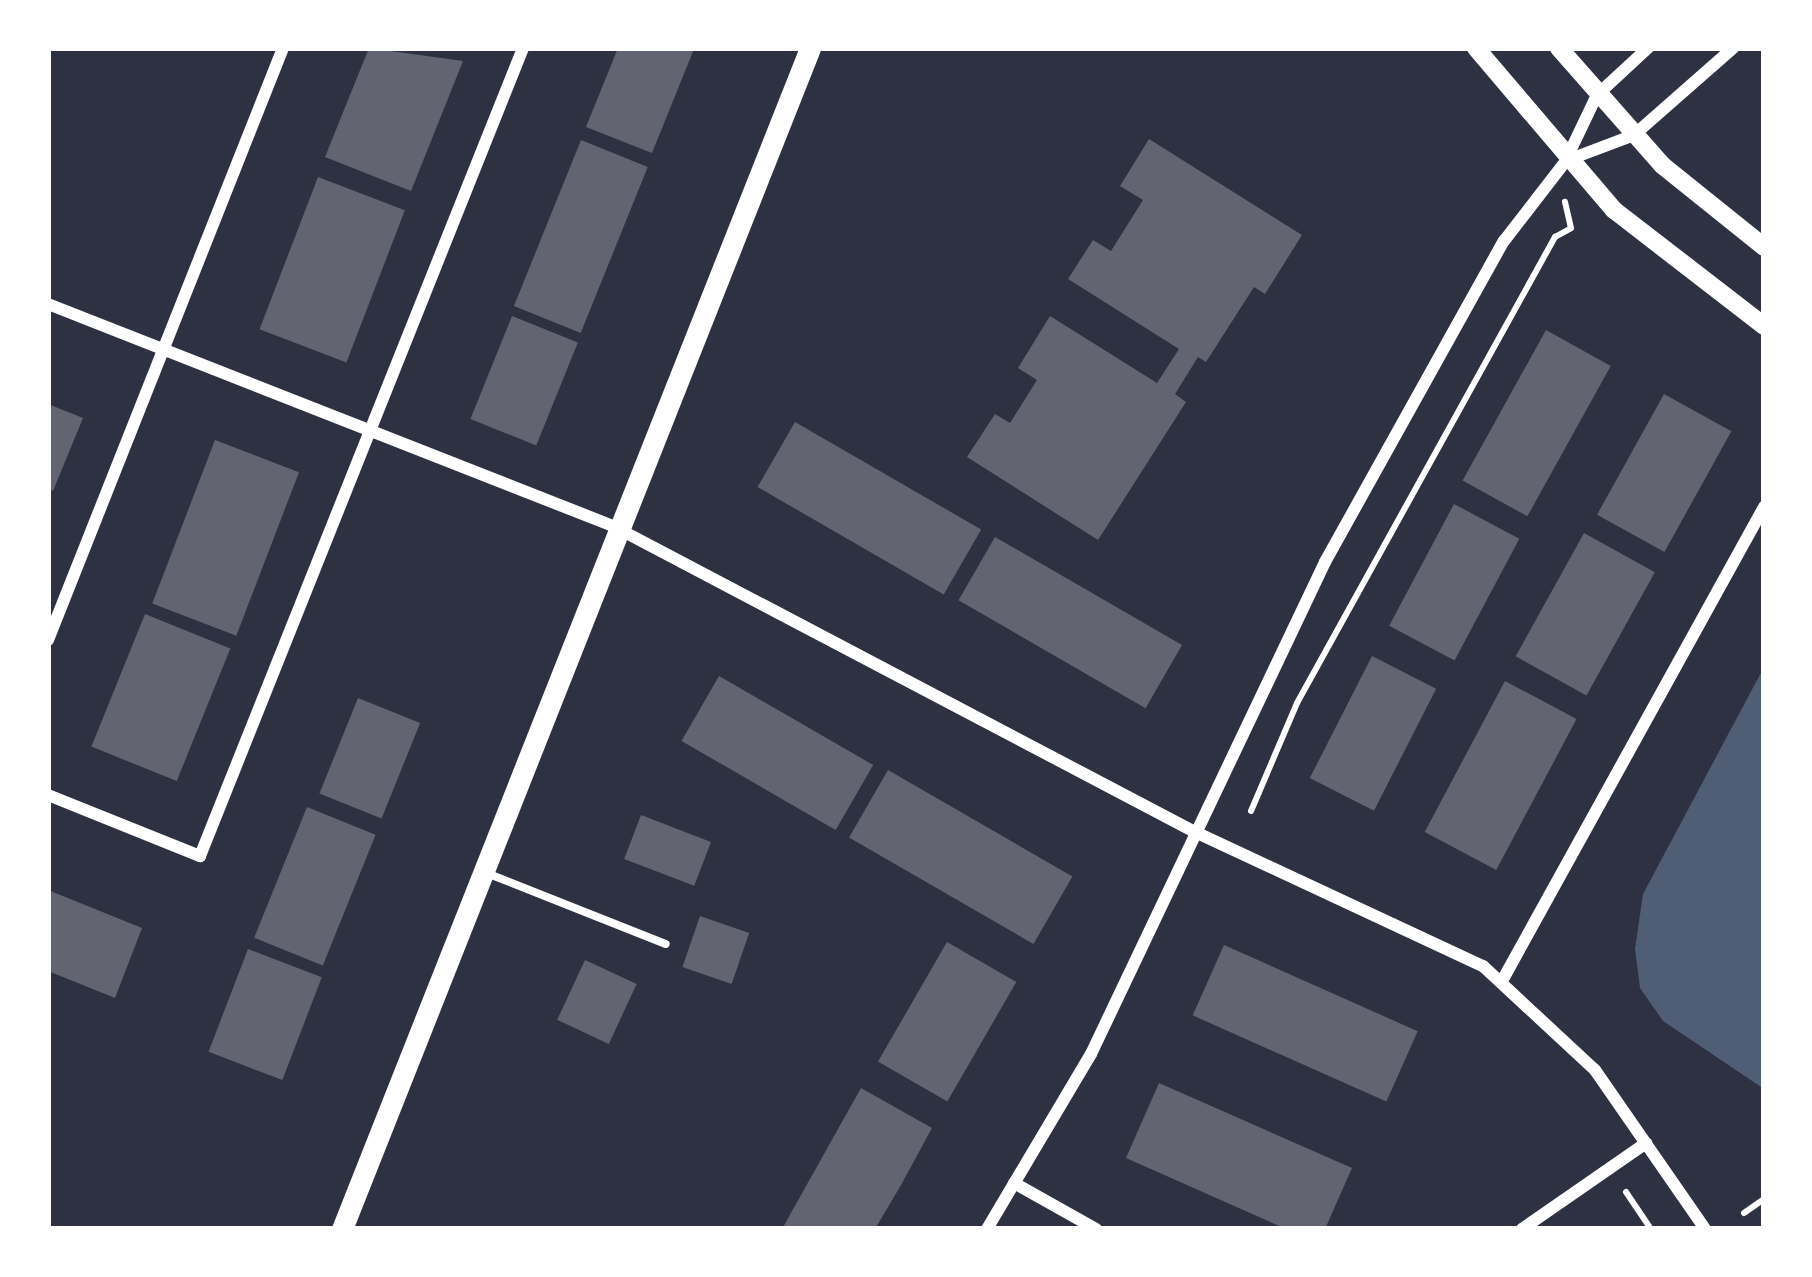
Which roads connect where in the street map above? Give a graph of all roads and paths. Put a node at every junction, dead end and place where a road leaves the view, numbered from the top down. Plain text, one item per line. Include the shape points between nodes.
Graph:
1 (283, 48) edge
2 (523, 48) edge
3 (811, 48) edge
4 (1476, 48) edge
5 (1559, 48) edge
6 (1648, 48) edge
7 (1733, 48) edge
8 (1597, 95) junction
9 (1634, 135) junction
10 (1564, 162) junction
11 (1565, 202) dead end
12 (1764, 248) edge
13 (48, 304) edge
14 (1764, 326) edge
15 (163, 350) junction
16 (370, 432) junction
17 (1764, 507) edge
18 (613, 526) junction
19 (48, 640) edge
20 (48, 795) edge
21 (1251, 811) dead end
22 (1192, 831) junction
23 (478, 870) junction
24 (666, 944) dead end
25 (1502, 981) junction
26 (1646, 1143) junction
27 (1014, 1183) junction
28 (1626, 1192) dead end
29 (1764, 1199) edge
30 (1744, 1213) dead end
31 (342, 1229) edge
32 (987, 1229) edge
33 (1096, 1229) edge
34 (1522, 1229) edge
35 (1652, 1229) edge
36 (1705, 1229) edge

1 - 15 street
2 - 16 street
3 - 18 main road
4 - 10 street
5 - 8 street
6 - 8 street
7 - 9 street
8 - 9 street
8 - 10 street
9 - 10 street
9 - 12 street
10 - 14 street via 1676,266
10 - 22 street via 1504,241 1325,562
11 - 21 path via 1571,228 1555,237 1297,703
13 - 15 street
15 - 16 street
15 - 19 street
16 - 18 street
16 - 20 street via 200,856
17 - 25 street
18 - 22 street
18 - 23 main road
22 - 25 street
22 - 27 street via 1090,1054
23 - 24 lane
23 - 31 main road
25 - 26 street via 1595,1070
26 - 34 street
26 - 36 street
27 - 32 street
27 - 33 street
28 - 35 path
29 - 30 path

